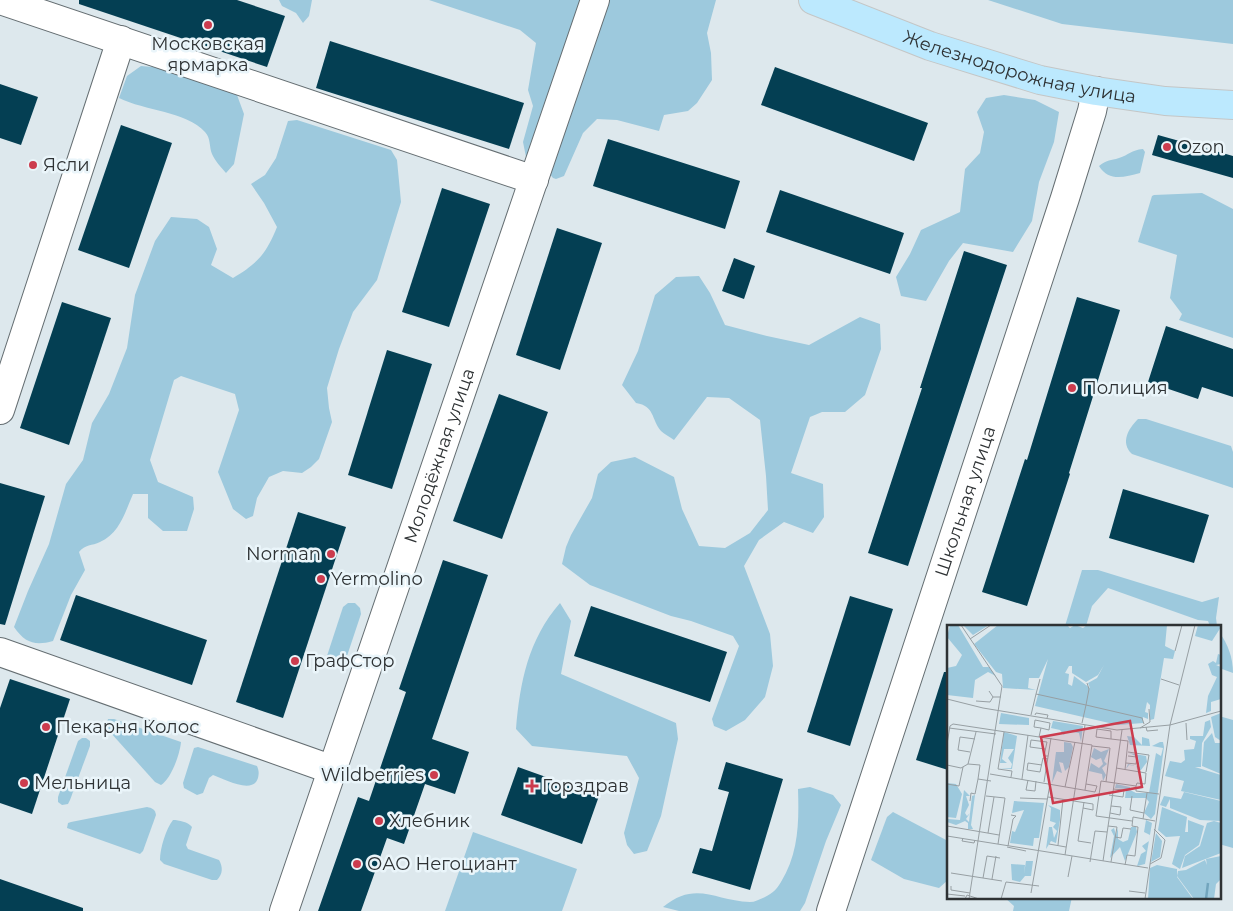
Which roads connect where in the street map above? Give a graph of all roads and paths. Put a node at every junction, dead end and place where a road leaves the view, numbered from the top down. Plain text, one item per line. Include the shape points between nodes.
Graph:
1 (0, 0) edge
2 (596, 0) edge
3 (813, 0) edge
4 (121, 40) junction
5 (1096, 91) junction
6 (1233, 105) edge
7 (534, 180) junction
8 (0, 410) edge
9 (0, 652) edge
10 (333, 770) junction
11 (284, 911) edge
12 (831, 911) edge

1 - 4 street
2 - 7 street, Молодёжная улица
3 - 5 main road, Железнодорожная улица via 930,46 1040,80
4 - 7 street
4 - 8 street
5 - 6 main road, Железнодорожная улица via 1166,101
5 - 12 street, Школьная улица via 1065,198
7 - 10 street, Молодёжная улица
9 - 10 street
10 - 11 street, Молодёжная улица

